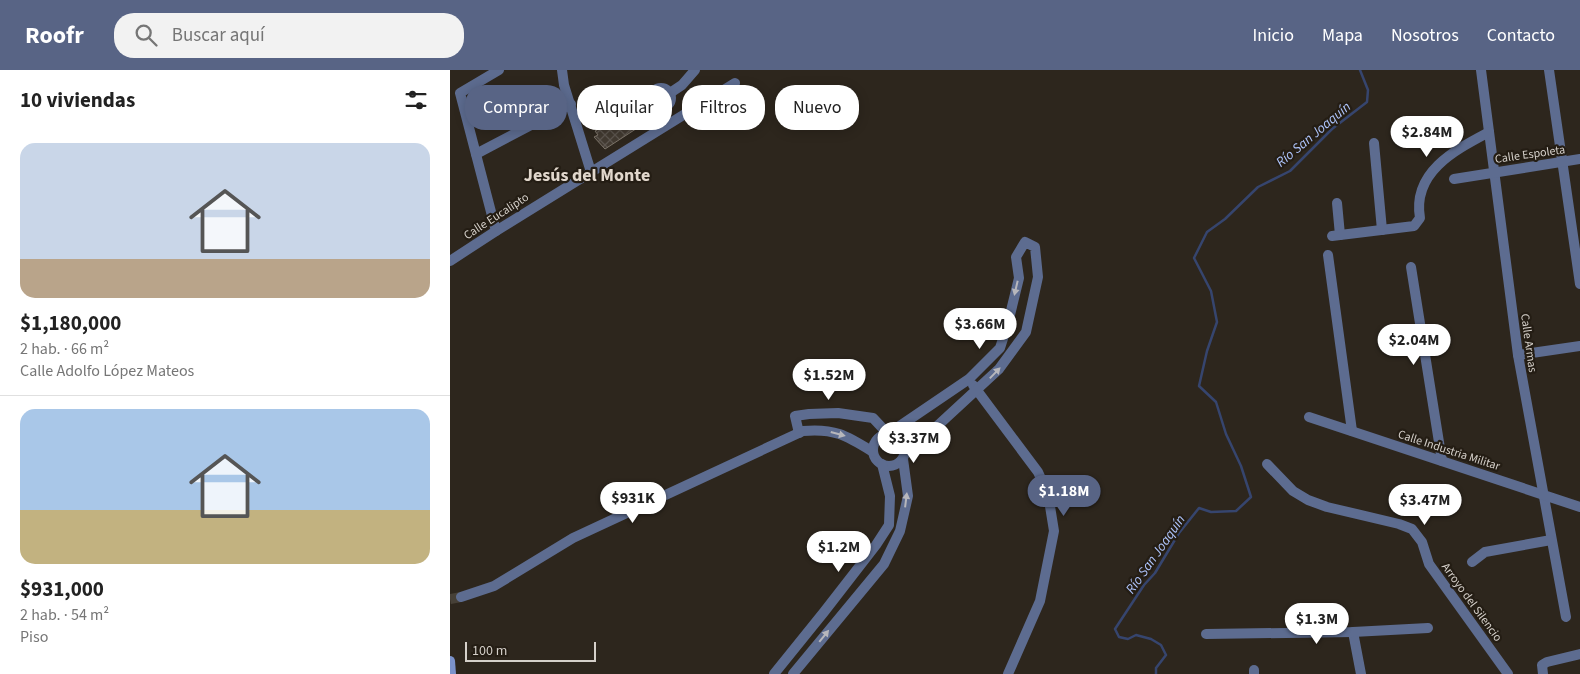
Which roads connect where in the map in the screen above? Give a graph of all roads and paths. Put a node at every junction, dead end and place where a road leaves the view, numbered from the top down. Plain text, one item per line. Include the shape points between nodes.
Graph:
1 (499, 70) edge
2 (562, 70) edge
3 (695, 70) edge
4 (1480, 70) edge
5 (1549, 70) edge
6 (735, 83) dead end
7 (672, 92) edge
8 (571, 104) junction
9 (672, 122) edge
10 (659, 130) edge
11 (1489, 132) junction
12 (1374, 143) dead end
13 (476, 154) junction
14 (1580, 159) edge
15 (1563, 162) junction
16 (591, 172) junction
17 (1495, 172) junction
18 (1454, 179) dead end
19 (1337, 203) dead end
20 (1382, 230) junction
21 (496, 231) junction
22 (1328, 255) dead end
23 (450, 261) edge
24 (1411, 266) dead end
25 (1580, 284) edge
26 (1580, 346) edge
27 (1518, 355) junction
28 (969, 379) junction
29 (978, 390) junction
30 (1309, 418) dead end
31 (1352, 431) junction
32 (799, 433) junction
33 (888, 434) junction
34 (873, 452) junction
35 (904, 455) junction
36 (1442, 461) junction
37 (882, 464) junction
38 (1267, 464) dead end
39 (1542, 493) junction
40 (1580, 506) edge
41 (1551, 540) junction
42 (1472, 562) dead end
43 (461, 597) tunnel mouth
44 (1566, 618) dead end
45 (1428, 628) dead end
46 (1353, 632) junction
47 (1206, 634) dead end
48 (1580, 654) edge
49 (450, 661) edge
50 (1542, 673) edge
51 (451, 674) edge
52 (774, 674) edge
53 (793, 674) edge
54 (1008, 674) edge
55 (1361, 674) edge
56 (1508, 674) edge

1 - 13 street via 460,93
2 - 8 street
3 - 7 street
4 - 11 street, Calle Armas
5 - 15 street
6 - 9 street, Calle Eucalipto
8 - 13 street
8 - 16 street
10 - 16 street, Calle Eucalipto
11 - 17 street, Calle Armas
11 - 20 street via 1441,161 1423,184 1418,204 1420,218 1414,226
12 - 20 street
13 - 21 street
14 - 15 street, Calle Espoleta
15 - 17 street, Calle Espoleta
15 - 25 street
16 - 21 street, Calle Eucalipto
17 - 18 street, Calle Espoleta
17 - 27 street, Calle Armas
19 - 20 street via 1336,236
21 - 23 street, Calle Eucalipto
22 - 31 street
24 - 36 street
26 - 27 street
27 - 39 street, Calle Armas
28 - 29 street
29 -> 28 street via 1000,369 1026,332 1038,277 1035,247 1025,242 1016,257 1019,278 1000,348
28 - 33 street
29 - 35 street
29 - 54 street via 1038,472 1048,494 1054,531 1040,601
30 - 31 street, Calle Industria Militar
31 - 36 street, Calle Industria Militar
32 - 33 street via 794,416 838,413 873,418
32 -> 34 street via 821,429 847,436
32 - 43 street via 573,538 494,586
33 - 34 street via 875,442
33 - 35 street via 903,440
34 - 37 street
35 - 37 street via 896,465
53 -> 35 street via 884,564 900,531 908,496
36 - 39 street, Calle Industria Militar
37 - 52 street via 890,496 889,524
38 - 56 street, Arroyo del Silencio via 1293,491 1308,500 1412,529 1422,542 1429,564
39 - 40 street, Calle Industria Militar
39 - 41 street, Calle Armas
41 - 42 street via 1485,552
41 - 44 street, Calle Armas
45 - 46 street
46 - 47 street
46 - 55 street
48 - 50 street via 1547,662 1542,665
49 - 51 main road

